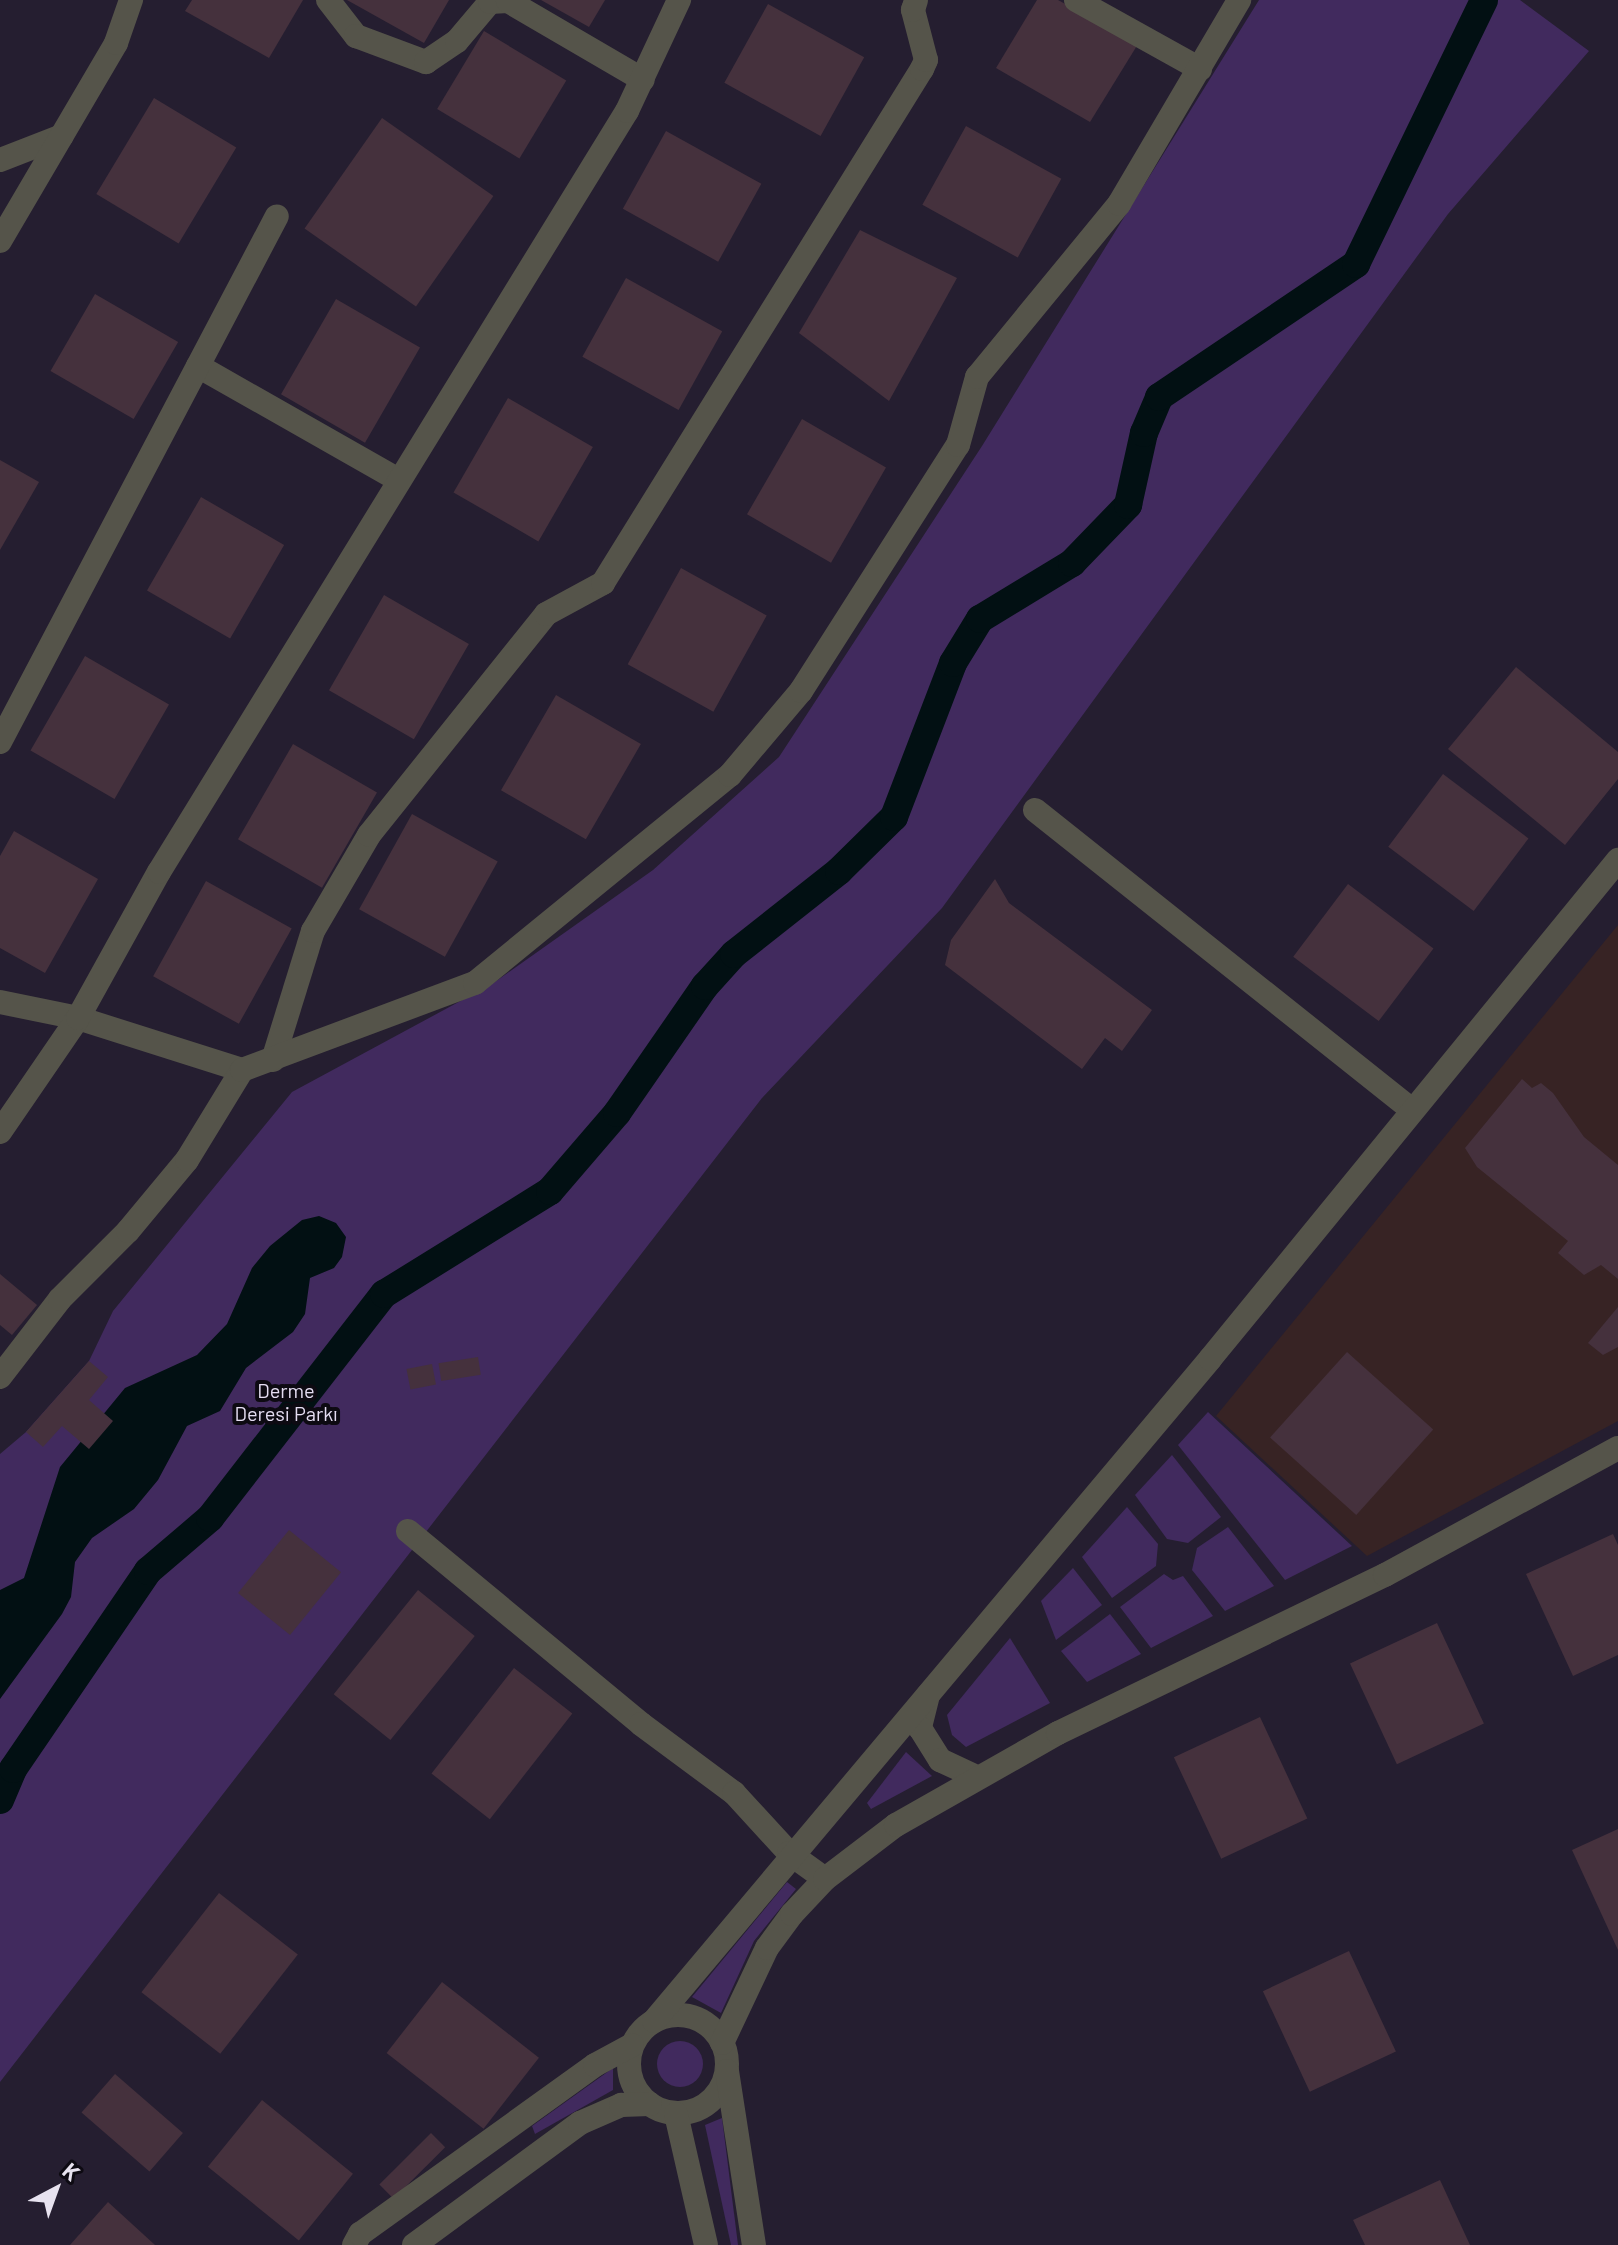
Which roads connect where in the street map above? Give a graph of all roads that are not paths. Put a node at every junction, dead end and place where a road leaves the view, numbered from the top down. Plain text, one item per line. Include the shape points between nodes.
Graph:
1 (131, 0) edge
2 (328, 0) edge
3 (679, 0) edge
4 (916, 0) edge
5 (1076, 0) edge
6 (1239, 0) edge
7 (1200, 69) junction
8 (643, 80) junction
9 (62, 136) junction
10 (0, 160) edge
11 (277, 216) dead end
12 (0, 241) edge
13 (198, 366) junction
14 (397, 479) junction
15 (0, 742) edge
16 (1035, 810) dead end
17 (1618, 860) edge
18 (0, 1002) edge
19 (78, 1018) junction
20 (273, 1060) junction
21 (242, 1070) junction
22 (1411, 1109) junction
23 (0, 1132) edge
24 (0, 1377) edge
25 (1618, 1448) edge
26 (408, 1531) dead end
27 (929, 1689) junction
28 (976, 1777) junction
29 (791, 1855) junction
30 (825, 1879) junction
31 (654, 2021) junction
32 (722, 2043) junction
33 (632, 2045) junction
34 (727, 2071) junction
35 (650, 2104) junction
36 (676, 2114) junction
37 (354, 2245) edge
38 (414, 2245) edge
39 (706, 2245) edge
40 (754, 2245) edge

1 - 9 street via 116,43
2 - 8 street via 356,36 426,62 457,41 490,2 508,1
3 - 8 street
4 - 20 street via 913,10 926,60 922,69 603,583 546,614 369,835 313,931
5 - 7 street
6 - 7 street
7 - 20 street via 1119,204 977,377 958,445 801,691 730,775 475,983
8 - 14 street
9 - 10 street
9 - 12 street
11 - 13 street
13 - 14 street
13 - 15 street
14 - 19 street via 159,872
16 - 22 street
17 - 22 street
18 - 19 street
19 - 21 street
19 - 23 street
20 - 21 street
21 - 24 street via 187,1160 128,1231 60,1299
22 - 27 street via 1210,1359
25 - 28 street via 1385,1575
26 - 29 street via 641,1724 734,1793
27 - 28 street via 920,1728 940,1760
27 - 29 street
28 - 30 street via 896,1825
29 - 30 street
29 - 31 street
30 - 32 street via 767,1948
31 - 32 street via 686,2016 708,2026
31 - 33 street
32 - 34 street
33 - 35 street via 631,2078
33 - 37 street via 582,2074 360,2234
34 - 36 street via 723,2085 704,2106
34 - 40 street
35 - 36 street
35 - 38 street via 621,2105 580,2123
36 - 39 street

